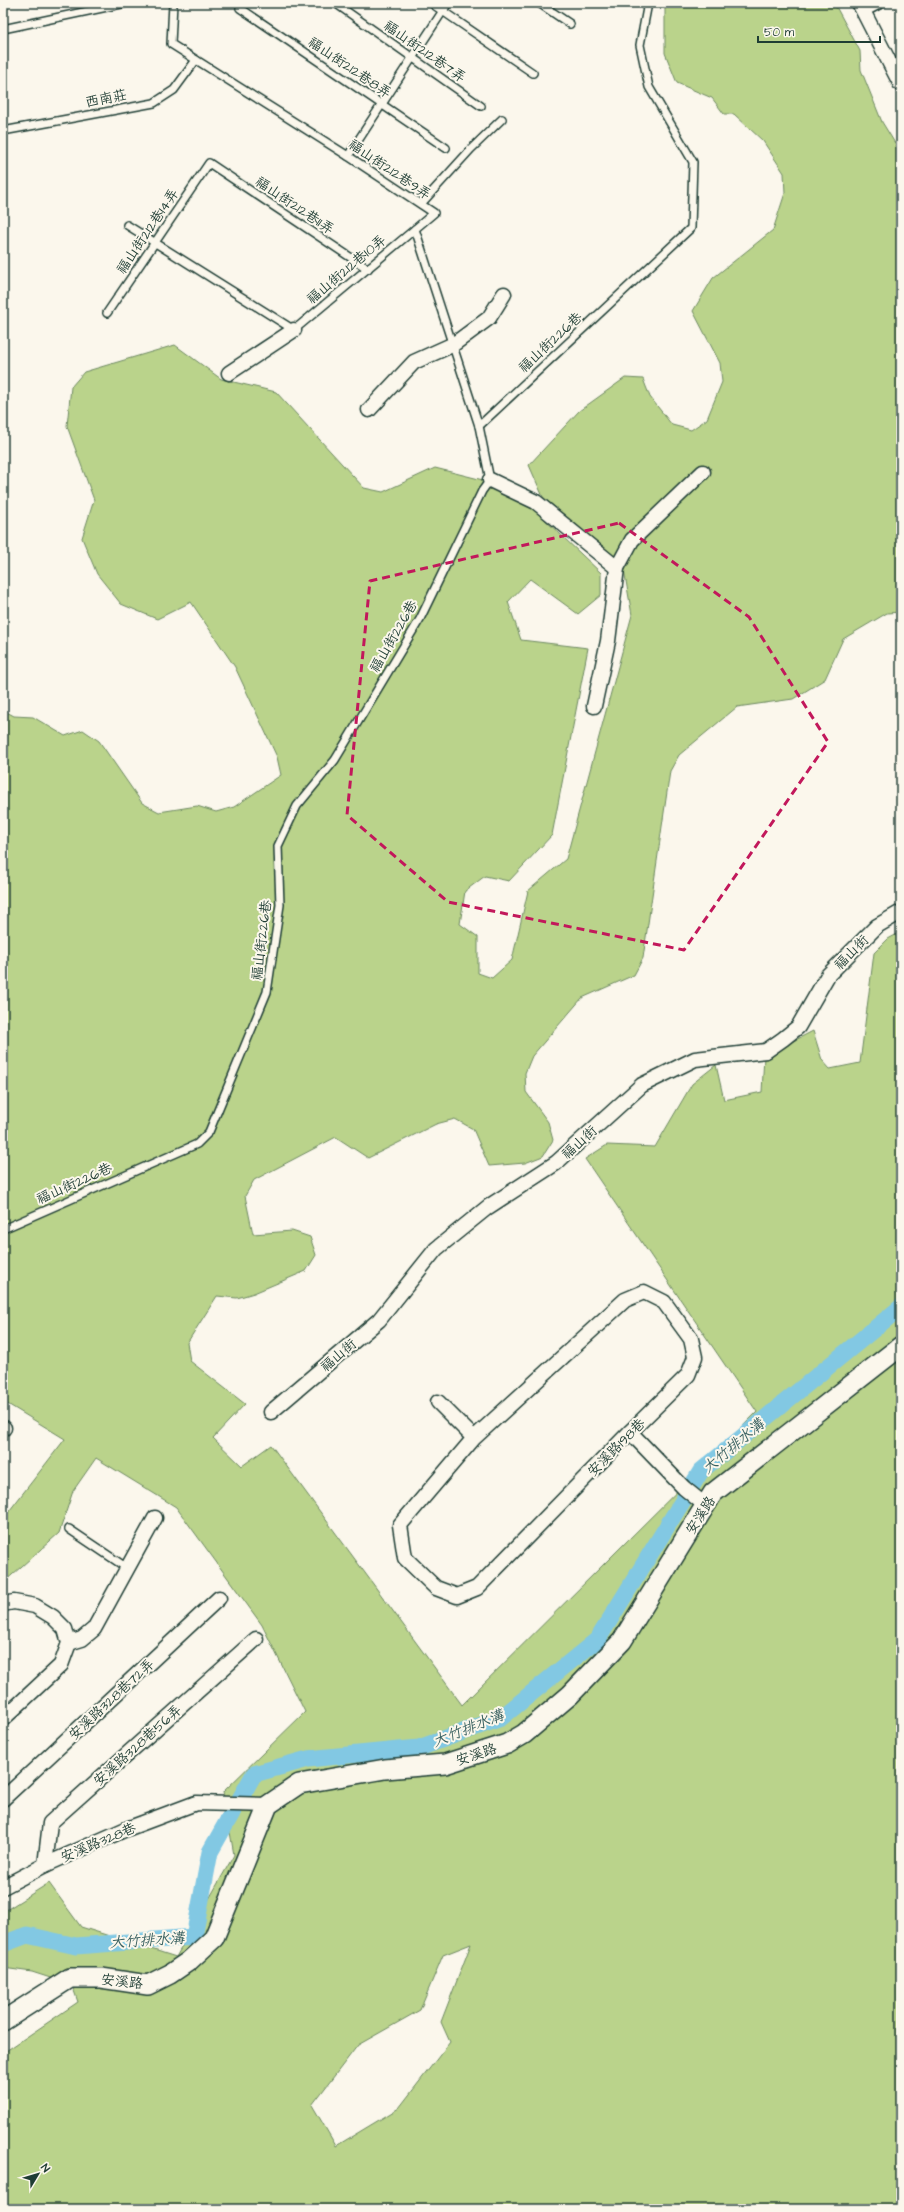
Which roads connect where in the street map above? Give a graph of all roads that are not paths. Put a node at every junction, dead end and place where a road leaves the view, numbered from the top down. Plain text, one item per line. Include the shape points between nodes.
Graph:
1 (126, 3) edge
2 (173, 3) edge
3 (335, 3) edge
4 (431, 3) edge
5 (448, 3) edge
6 (540, 3) edge
7 (648, 3) edge
8 (883, 3) edge
9 (240, 8) dead end
10 (861, 8) edge
11 (443, 11) junction
12 (570, 24) dead end
13 (3, 29) edge
14 (412, 58) junction
15 (196, 60) junction
16 (897, 69) edge
17 (533, 73) dead end
18 (901, 85) edge
19 (382, 104) junction
20 (481, 106) dead end
21 (502, 120) dead end
22 (3, 131) edge
23 (446, 148) dead end
24 (348, 156) junction
25 (209, 163) joint
26 (421, 204) junction
27 (127, 225) dead end
28 (415, 229) junction
29 (155, 242) junction
30 (368, 269) junction
31 (504, 294) dead end
32 (107, 313) dead end
33 (294, 330) junction
34 (454, 344) junction
35 (229, 373) dead end
36 (369, 410) dead end
37 (479, 426) junction
38 (703, 472) dead end
39 (490, 480) junction
40 (617, 568) junction
41 (594, 706) dead end
42 (901, 912) edge
43 (3, 1229) edge
44 (901, 1346) edge
45 (438, 1402) dead end
46 (271, 1412) dead end
47 (630, 1432) junction
48 (474, 1438) junction
49 (702, 1502) junction
50 (155, 1518) dead end
51 (69, 1529) dead end
52 (127, 1568) junction
53 (219, 1598) dead end
54 (3, 1604) edge
55 (256, 1639) dead end
56 (69, 1643) junction
57 (3, 1719) edge
58 (3, 1799) edge
59 (268, 1805) junction
60 (45, 1865) junction
61 (3, 1887) edge
62 (3, 2021) edge

1 - 13 lane
2 - 15 lane, 福山街212巷9弄 via 171,44
3 - 14 lane, 福山街212巷7弄
4 - 11 lane
5 - 11 lane
6 - 12 lane
7 - 37 lane, 福山街226巷 via 640,45 649,87 693,162 691,228
8 - 10 lane
9 - 19 lane, 福山街212巷8弄
10 - 16 street
11 - 14 lane
11 - 17 lane
14 - 19 lane
14 - 20 lane, 福山街212巷7弄
15 - 22 lane, 西南莊 via 174,90 154,103
15 - 24 lane, 福山街212巷9弄
16 - 18 street
19 - 23 lane, 福山街212巷8弄
19 - 24 lane
21 - 26 lane via 471,148
24 - 26 lane, 福山街212巷9弄
25 - 29 lane, 福山街212巷14弄
25 - 30 lane, 福山街212巷11弄
26 - 28 lane, 福山街212巷9弄 via 434,213
27 - 29 lane
28 - 30 lane, 福山街212巷10弄
28 - 34 lane
29 - 32 lane, 福山街212巷14弄
29 - 33 lane
30 - 33 lane, 福山街212巷10弄
31 - 34 street via 489,318
33 - 35 street
34 - 36 street via 414,362
34 - 37 lane
37 - 39 lane
38 - 40 street via 632,540
39 - 40 street via 536,502
39 - 43 lane, 福山街226巷 via 482,491 420,619 335,760 297,806 278,846 280,905 268,992 209,1132 197,1144
40 - 41 street via 608,641
42 - 46 street, 福山街 via 877,926 828,975 798,1027 783,1039 766,1051 695,1059 642,1085 556,1163 488,1207 436,1248 379,1320
44 - 49 street, 安溪路
45 - 48 street
47 - 48 street, 安溪路198巷 via 688,1375 695,1357 691,1339 664,1302 644,1292 625,1300
47 - 48 street, 安溪路198巷 via 477,1588 457,1596 436,1588 405,1558 400,1525
47 - 49 street via 684,1488
49 - 59 street, 安溪路 via 622,1641 570,1696 524,1734 507,1744 445,1764 385,1769 299,1784
50 - 52 street
51 - 52 lane
52 - 56 street via 94,1629 82,1639
53 - 58 street, 安溪路328巷72弄
54 - 56 street via 14,1602 34,1606 53,1617 64,1629
55 - 60 street, 安溪路328巷56弄 via 50,1823
56 - 57 street via 62,1665
59 - 60 street, 安溪路328巷 via 196,1803 124,1830
59 - 62 street, 安溪路 via 214,1938 188,1961 170,1974 148,1984 101,1978 70,1978
60 - 61 street, 安溪路328巷

